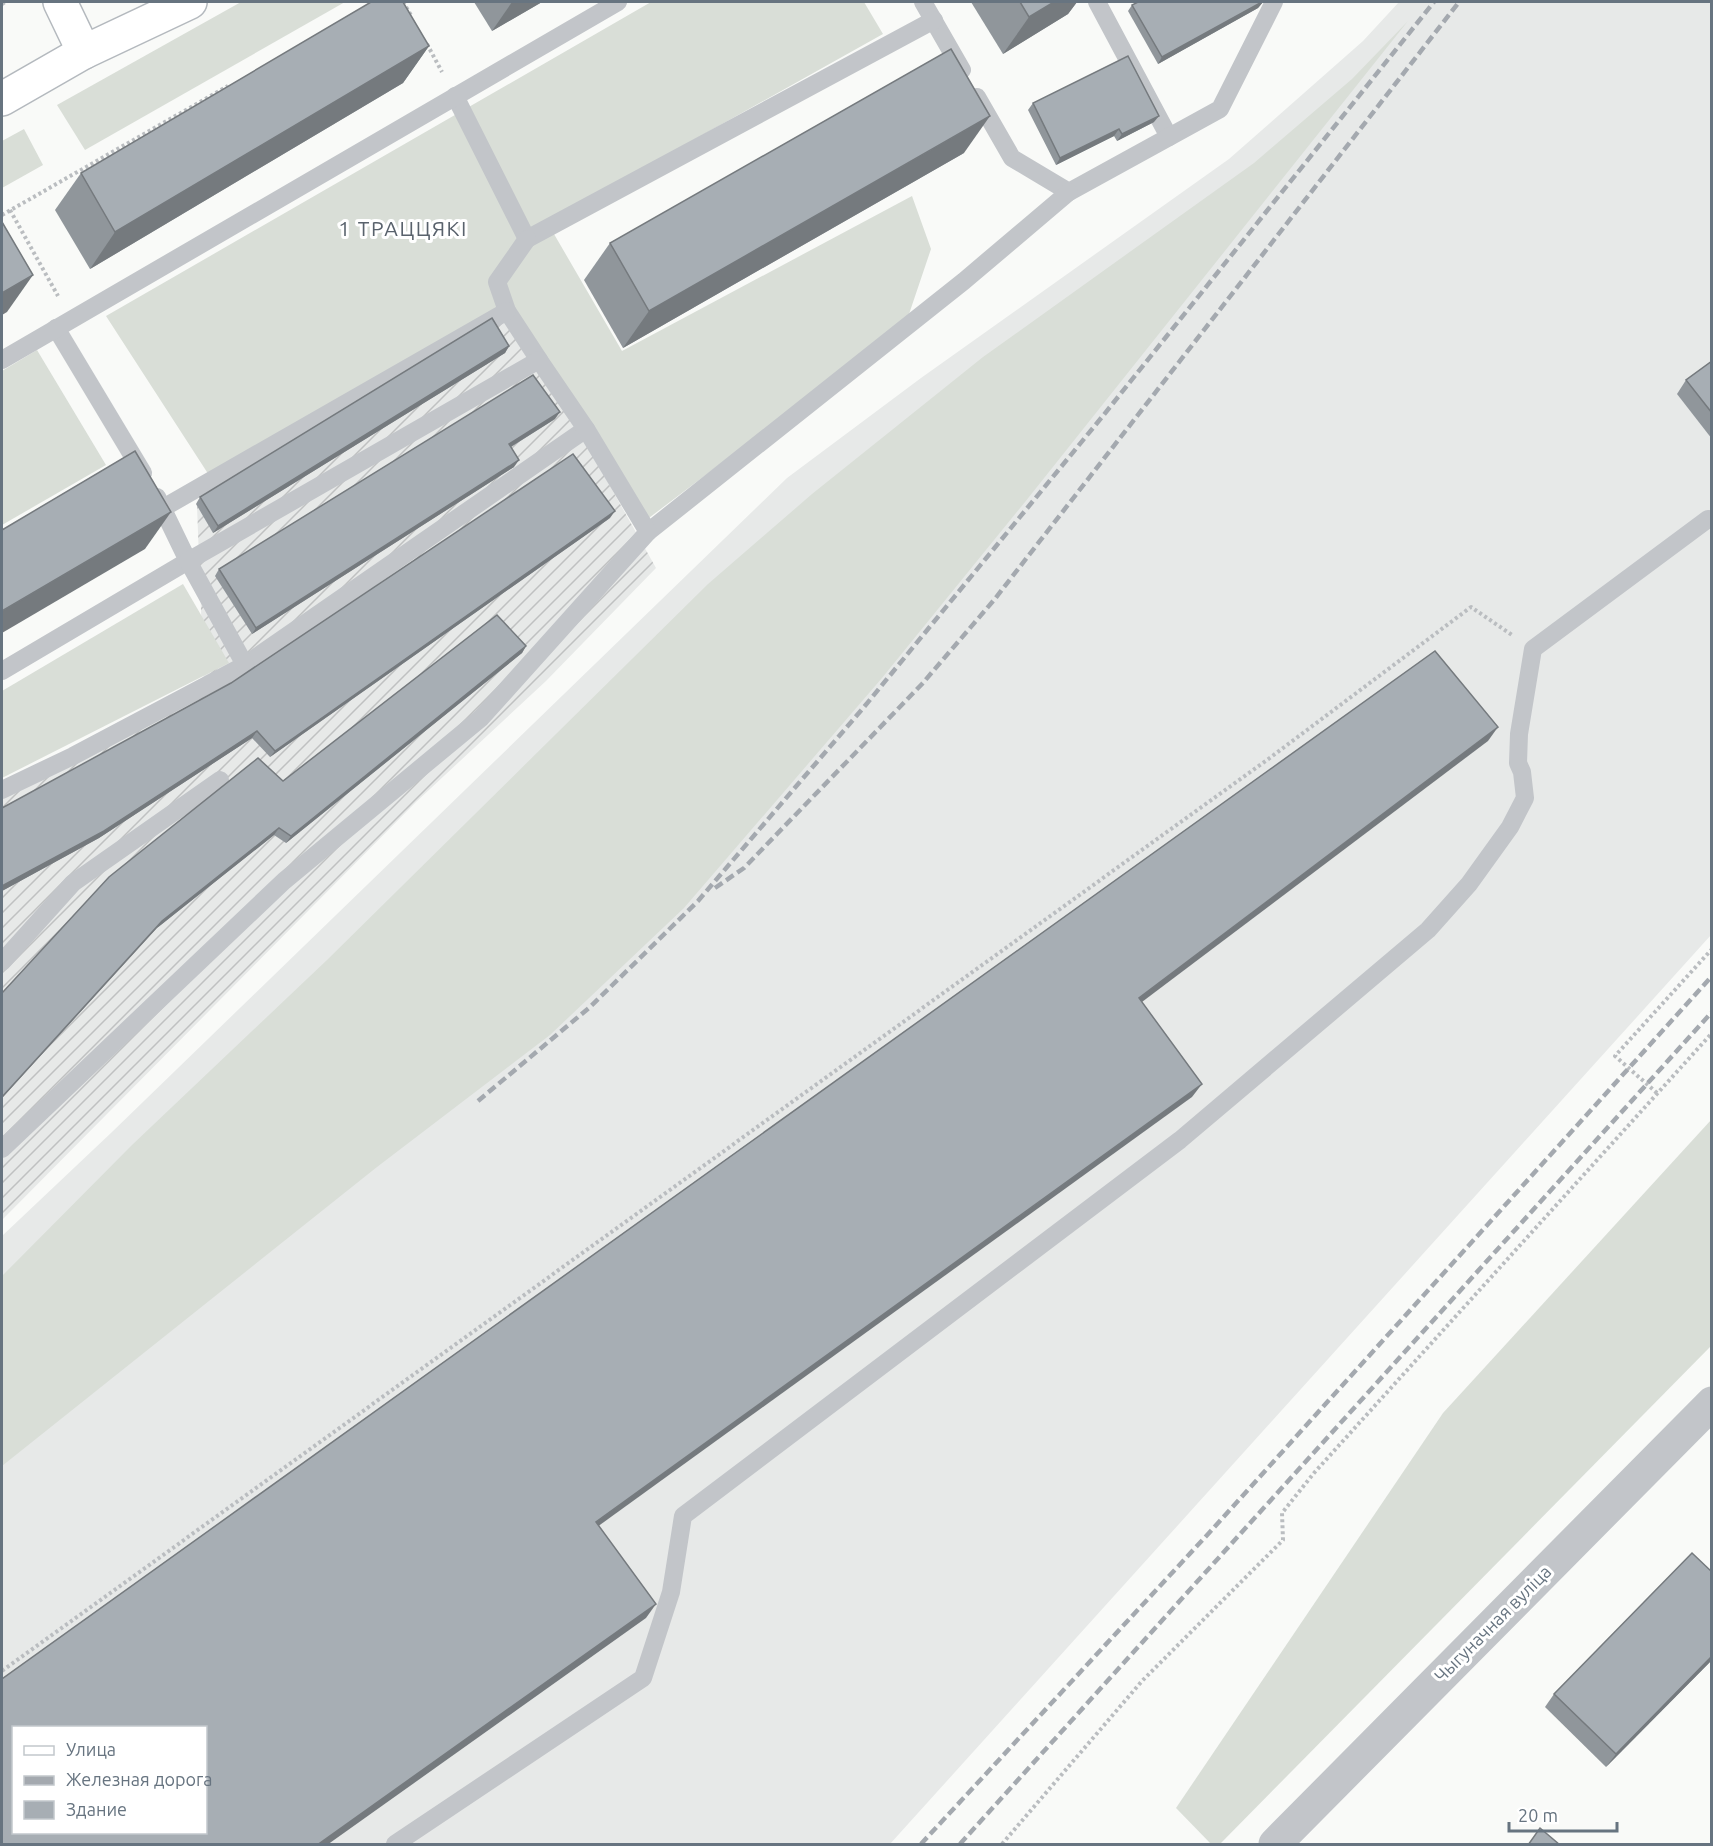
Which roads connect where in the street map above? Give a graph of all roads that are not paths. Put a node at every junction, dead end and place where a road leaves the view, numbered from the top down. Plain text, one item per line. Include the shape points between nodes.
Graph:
1 (60, 2) edge
2 (158, 2) edge
3 (190, 2) edge
4 (618, 2) edge
5 (923, 2) edge
6 (1097, 2) edge
7 (1274, 2) edge
8 (934, 20) junction
9 (84, 52) junction
10 (455, 96) junction
11 (2, 99) edge
12 (1169, 136) junction
13 (1069, 192) junction
14 (526, 239) junction
15 (507, 310) junction
16 (63, 323) junction
17 (2, 360) edge
18 (539, 360) junction
19 (586, 429) junction
20 (163, 508) junction
21 (1708, 519) dead end
22 (648, 532) junction
23 (188, 561) junction
24 (245, 665) junction
25 (2, 671) edge
26 (220, 780) dead end
27 (2, 790) edge
28 (2, 962) edge
29 (2, 1149) edge
30 (1712, 1403) edge
31 (395, 1845) edge
32 (1275, 1845) edge

1 - 9 main road
2 - 9 main road
3 - 9 main road
4 - 10 lane
5 - 8 lane
6 - 12 lane
7 - 12 lane via 1221,109
8 - 13 lane via 1012,158
8 - 14 lane
9 - 11 main road
10 - 14 lane
10 - 16 lane
12 - 13 lane
13 - 22 lane via 964,281
14 - 15 lane via 497,282
15 - 18 lane
15 - 20 lane
16 - 17 lane
16 - 20 lane
18 - 19 lane
18 - 23 lane
19 - 22 lane
19 - 24 lane
20 - 23 lane
21 - 31 lane via 1533,649 1518,753 1525,798 1510,827 1469,884 1428,930 1180,1140 683,1516 671,1592 643,1678
22 - 29 lane via 481,718 284,881
23 - 24 lane
23 - 25 lane
24 - 27 lane
26 - 28 lane via 73,883
30 - 32 street, Чыгуначная вуліца

